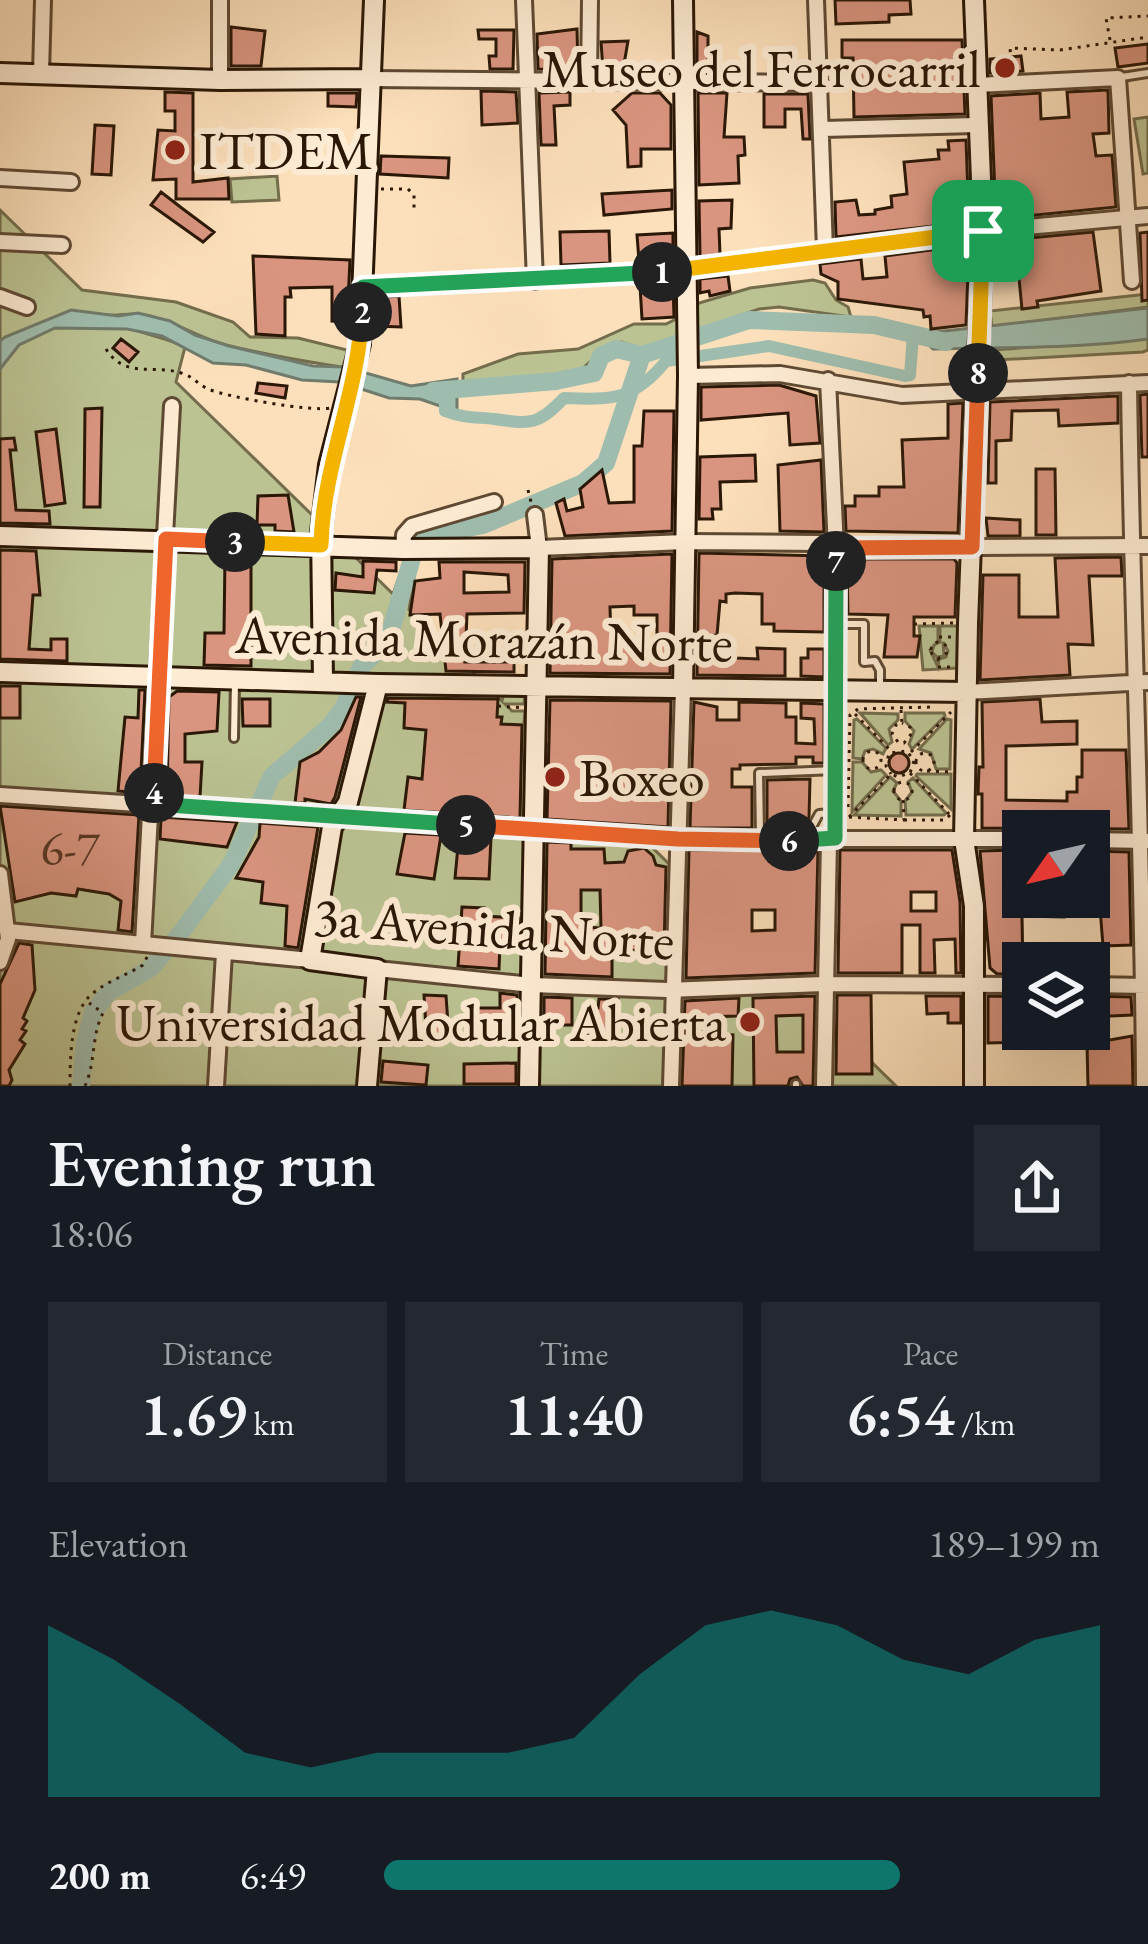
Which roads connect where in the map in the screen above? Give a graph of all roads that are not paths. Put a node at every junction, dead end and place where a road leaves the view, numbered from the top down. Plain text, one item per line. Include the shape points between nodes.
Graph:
1 (43, 0) edge
2 (220, 0) edge
3 (374, 0) edge
4 (524, 0) edge
5 (590, 0) edge
6 (683, 0) edge
7 (816, 0) edge
8 (974, 0) edge
9 (0, 73) edge
10 (1148, 73) edge
11 (41, 74) junction
12 (1115, 77) junction
13 (220, 80) junction
14 (371, 80) junction
15 (589, 81) junction
16 (526, 82) junction
17 (820, 83) junction
18 (685, 85) junction
19 (976, 85) junction
20 (976, 125) junction
21 (823, 129) junction
22 (0, 178) edge
23 (70, 182) dead end
24 (1148, 216) edge
25 (1128, 218) junction
26 (983, 231) junction
27 (0, 242) edge
28 (62, 245) dead end
29 (825, 250) junction
30 (685, 270) junction
31 (1132, 280) dead end
32 (535, 281) junction
33 (363, 287) junction
34 (0, 297) edge
35 (28, 307) dead end
36 (687, 371) junction
37 (828, 380) junction
38 (1129, 383) junction
39 (1148, 383) edge
40 (977, 390) junction
41 (172, 406) dead end
42 (494, 502) dead end
43 (535, 515) dead end
44 (0, 536) edge
45 (166, 539) junction
46 (686, 542) junction
47 (321, 545) junction
48 (1131, 546) junction
49 (1148, 546) edge
50 (972, 547) junction
51 (538, 548) junction
52 (836, 548) junction
53 (401, 549) junction
54 (836, 624) junction
55 (0, 672) edge
56 (159, 676) junction
57 (235, 678) junction
58 (326, 680) junction
59 (1143, 682) edge
60 (374, 683) junction
61 (537, 687) junction
62 (683, 688) junction
63 (880, 689) junction
64 (838, 690) junction
65 (966, 692) junction
66 (234, 738) dead end
67 (843, 765) junction
68 (0, 795) edge
69 (153, 804) junction
70 (341, 815) junction
71 (842, 815) junction
72 (534, 831) junction
73 (964, 838) junction
74 (678, 839) junction
75 (832, 839) junction
76 (1002, 839) edge
77 (1110, 840) edge
78 (760, 841) junction
79 (804, 841) junction
80 (1145, 841) edge
81 (0, 874) edge
82 (8, 931) junction
83 (152, 945) junction
84 (224, 953) junction
85 (310, 960) junction
86 (0, 962) edge
87 (377, 969) junction
88 (824, 984) junction
89 (529, 985) junction
90 (975, 985) junction
91 (1002, 985) edge
92 (1110, 985) edge
93 (1146, 985) edge
94 (674, 989) junction
95 (216, 1086) edge
96 (367, 1086) edge
97 (529, 1086) edge
98 (671, 1086) edge
99 (824, 1086) edge
100 (974, 1086) edge
101 (1144, 1086) edge

1 - 11 street
2 - 13 street
3 - 14 main road
4 - 16 street
5 - 15 street
6 - 18 main road
7 - 17 street
8 - 19 main road
9 - 11 main road
10 - 12 lane
11 - 13 main road
12 - 19 street
12 - 25 street
13 - 14 main road
14 - 16 street
14 - 33 main road
15 - 16 street
15 - 18 street
16 - 32 street
17 - 18 street
17 - 21 street
18 - 30 main road
19 - 20 main road
20 - 21 street
20 - 26 main road
21 - 29 street
22 - 23 street
24 - 25 street
25 - 26 street
25 - 31 street
26 - 29 street
26 - 40 main road
27 - 28 street
29 - 30 street
30 - 32 street
30 - 36 main road
32 - 33 street
33 - 47 main road via 358,360 329,465
34 - 35 street
36 - 37 street
36 - 46 main road
37 - 40 street via 885,395
37 - 52 street
38 - 39 street
38 - 40 street
38 - 48 street
40 - 50 main road
41 - 45 street
42 - 53 street via 412,526
43 - 51 street
44 - 45 main road
45 - 47 main road
45 - 56 street
46 - 51 street
46 - 52 street
46 - 62 main road
47 - 53 main road
47 - 58 main road
48 - 49 street
48 - 50 street
48 - 59 street
50 - 52 street
50 - 65 main road
51 - 53 main road
51 - 61 main road
52 - 54 street
54 - 63 lane via 864,624 864,662 878,665
54 - 64 street
55 - 56 main road, Avenida Morazán Norte
56 - 57 main road, Avenida Morazán Norte
56 - 69 street
57 - 58 main road, Avenida Morazán Norte
57 - 66 lane
58 - 60 main road, Avenida Morazán Norte
59 - 65 street
59 - 80 street
60 - 61 main road, Avenida Morazán Norte
60 - 70 main road
61 - 62 main road, Avenida Morazán Norte
61 - 72 main road
62 - 64 main road, Avenida Morazán Norte
62 - 74 street
63 - 64 main road, Avenida Morazán Norte
63 - 65 main road, Avenida Morazán Norte
64 - 67 street
65 - 73 main road
67 - 71 street
67 - 78 lane via 758,772
68 - 69 street
69 - 70 street
69 - 83 street
70 - 72 street
70 - 85 main road via 332,827
71 - 75 street
71 - 79 lane via 819,814
72 - 74 street
72 - 89 main road
73 - 75 street
73 - 76 street
73 - 90 main road
74 - 78 street
74 - 94 street
75 - 79 street
75 - 88 street
77 - 80 street
78 - 79 street
80 - 93 street
81 - 82 street
82 - 83 street, 3a Avenida Norte
82 - 86 street
83 - 84 street, 3a Avenida Norte
84 - 85 street, 3a Avenida Norte
84 - 95 street
85 - 87 main road, 3a Avenida Norte
87 - 89 street, 3a Avenida Norte
87 - 96 main road
88 - 90 street, 3a Avenida Norte
88 - 94 street, 3a Avenida Norte
88 - 99 street
89 - 94 street, 3a Avenida Norte
89 - 97 main road
90 - 91 street, 3a Avenida Norte
90 - 100 main road
92 - 93 street
93 - 101 street
94 - 98 street

